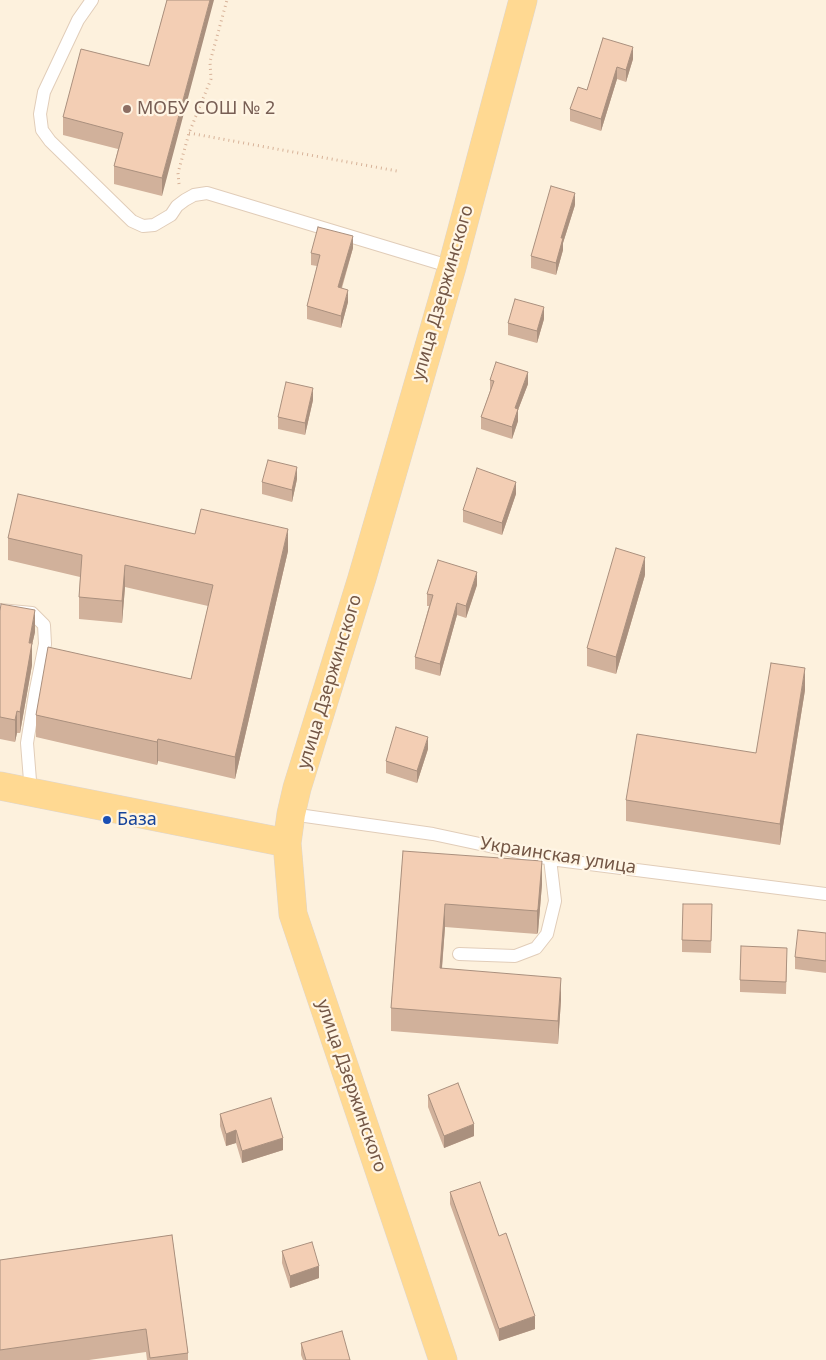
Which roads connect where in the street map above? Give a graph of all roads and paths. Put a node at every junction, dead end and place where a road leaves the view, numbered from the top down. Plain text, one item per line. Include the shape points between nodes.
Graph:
1 (92, 0) edge
2 (227, 0) edge
3 (523, 0) edge
4 (189, 133) junction
5 (397, 171) dead end
6 (185, 200) junction
7 (452, 267) junction
8 (0, 610) edge
9 (0, 786) edge
10 (31, 793) junction
11 (290, 814) junction
12 (287, 843) junction
13 (550, 859) junction
14 (826, 894) edge
15 (459, 954) dead end
16 (443, 1360) edge

1 - 6 lane via 78,20 44,92 40,114 42,130 132,221 143,226 154,225 171,215
2 - 4 path via 210,62 211,79
3 - 7 main road, улица Дзержинского
4 - 5 path
4 - 6 path via 178,173
6 - 7 lane via 207,193
7 - 11 main road, улица Дзержинского
8 - 10 lane via 32,613 44,626 45,644 27,743
9 - 10 main road
10 - 12 main road
11 - 12 main road, улица Дзержинского
11 - 13 lane, Украинская улица via 433,834
12 - 16 main road, улица Дзержинского via 293,914
13 - 14 lane, Украинская улица
13 - 15 lane via 555,901 547,934 536,948 515,956

